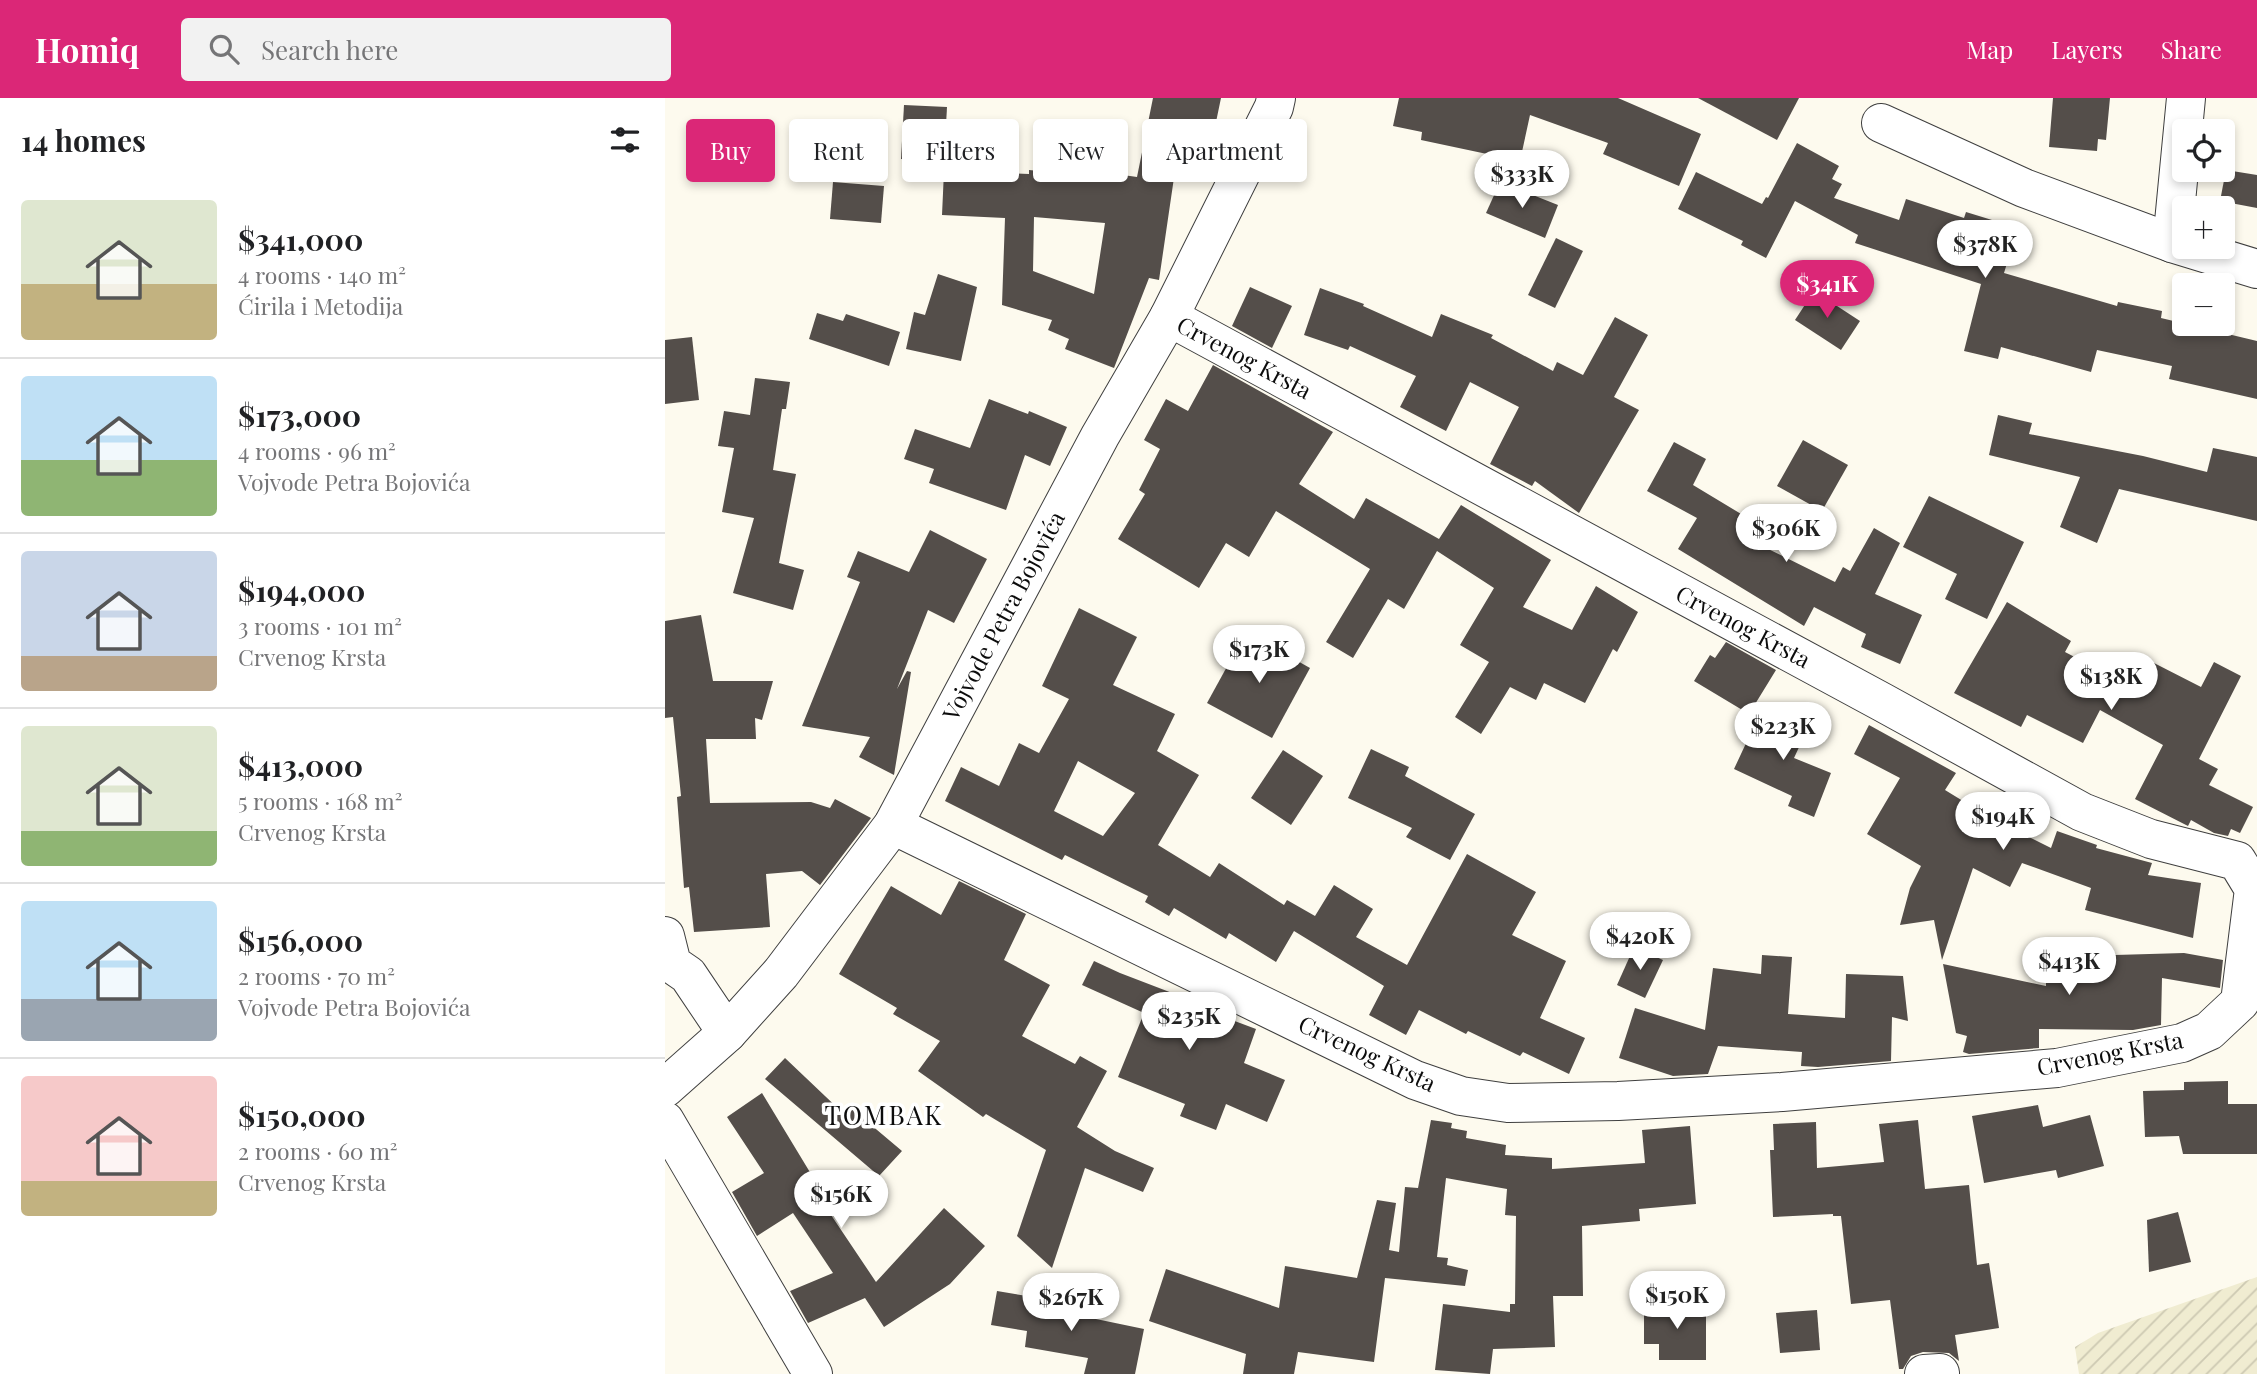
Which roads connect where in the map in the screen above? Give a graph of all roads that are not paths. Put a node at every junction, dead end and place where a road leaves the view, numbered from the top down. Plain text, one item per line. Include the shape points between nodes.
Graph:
1 (1276, 98) edge
2 (2186, 98) edge
3 (1881, 123) dead end
4 (2177, 196) edge
5 (2172, 243) edge
6 (2222, 259) edge
7 (2257, 270) edge
8 (1169, 317) junction
9 (893, 825) junction
10 (667, 955) edge
11 (727, 1033) junction
12 (665, 1087) edge
13 (665, 1121) edge
14 (813, 1374) edge

1 - 8 street, Vojvode Petra Bojovića
2 - 4 street
3 - 5 street via 2024,188
6 - 7 street
8 - 9 street, Vojvode Petra Bojovića via 1100,436
8 - 9 street, Crvenog Krsta via 2083,812 2151,839 2237,861 2254,889 2240,1003 2209,1031 2182,1043 2057,1068 1782,1092 1508,1103 1461,1096 1415,1080
9 - 11 street, Vojvode Petra Bojovića via 781,973
10 - 11 street via 688,975
11 - 12 street, Vojvode Petra Bojovića
13 - 14 street

